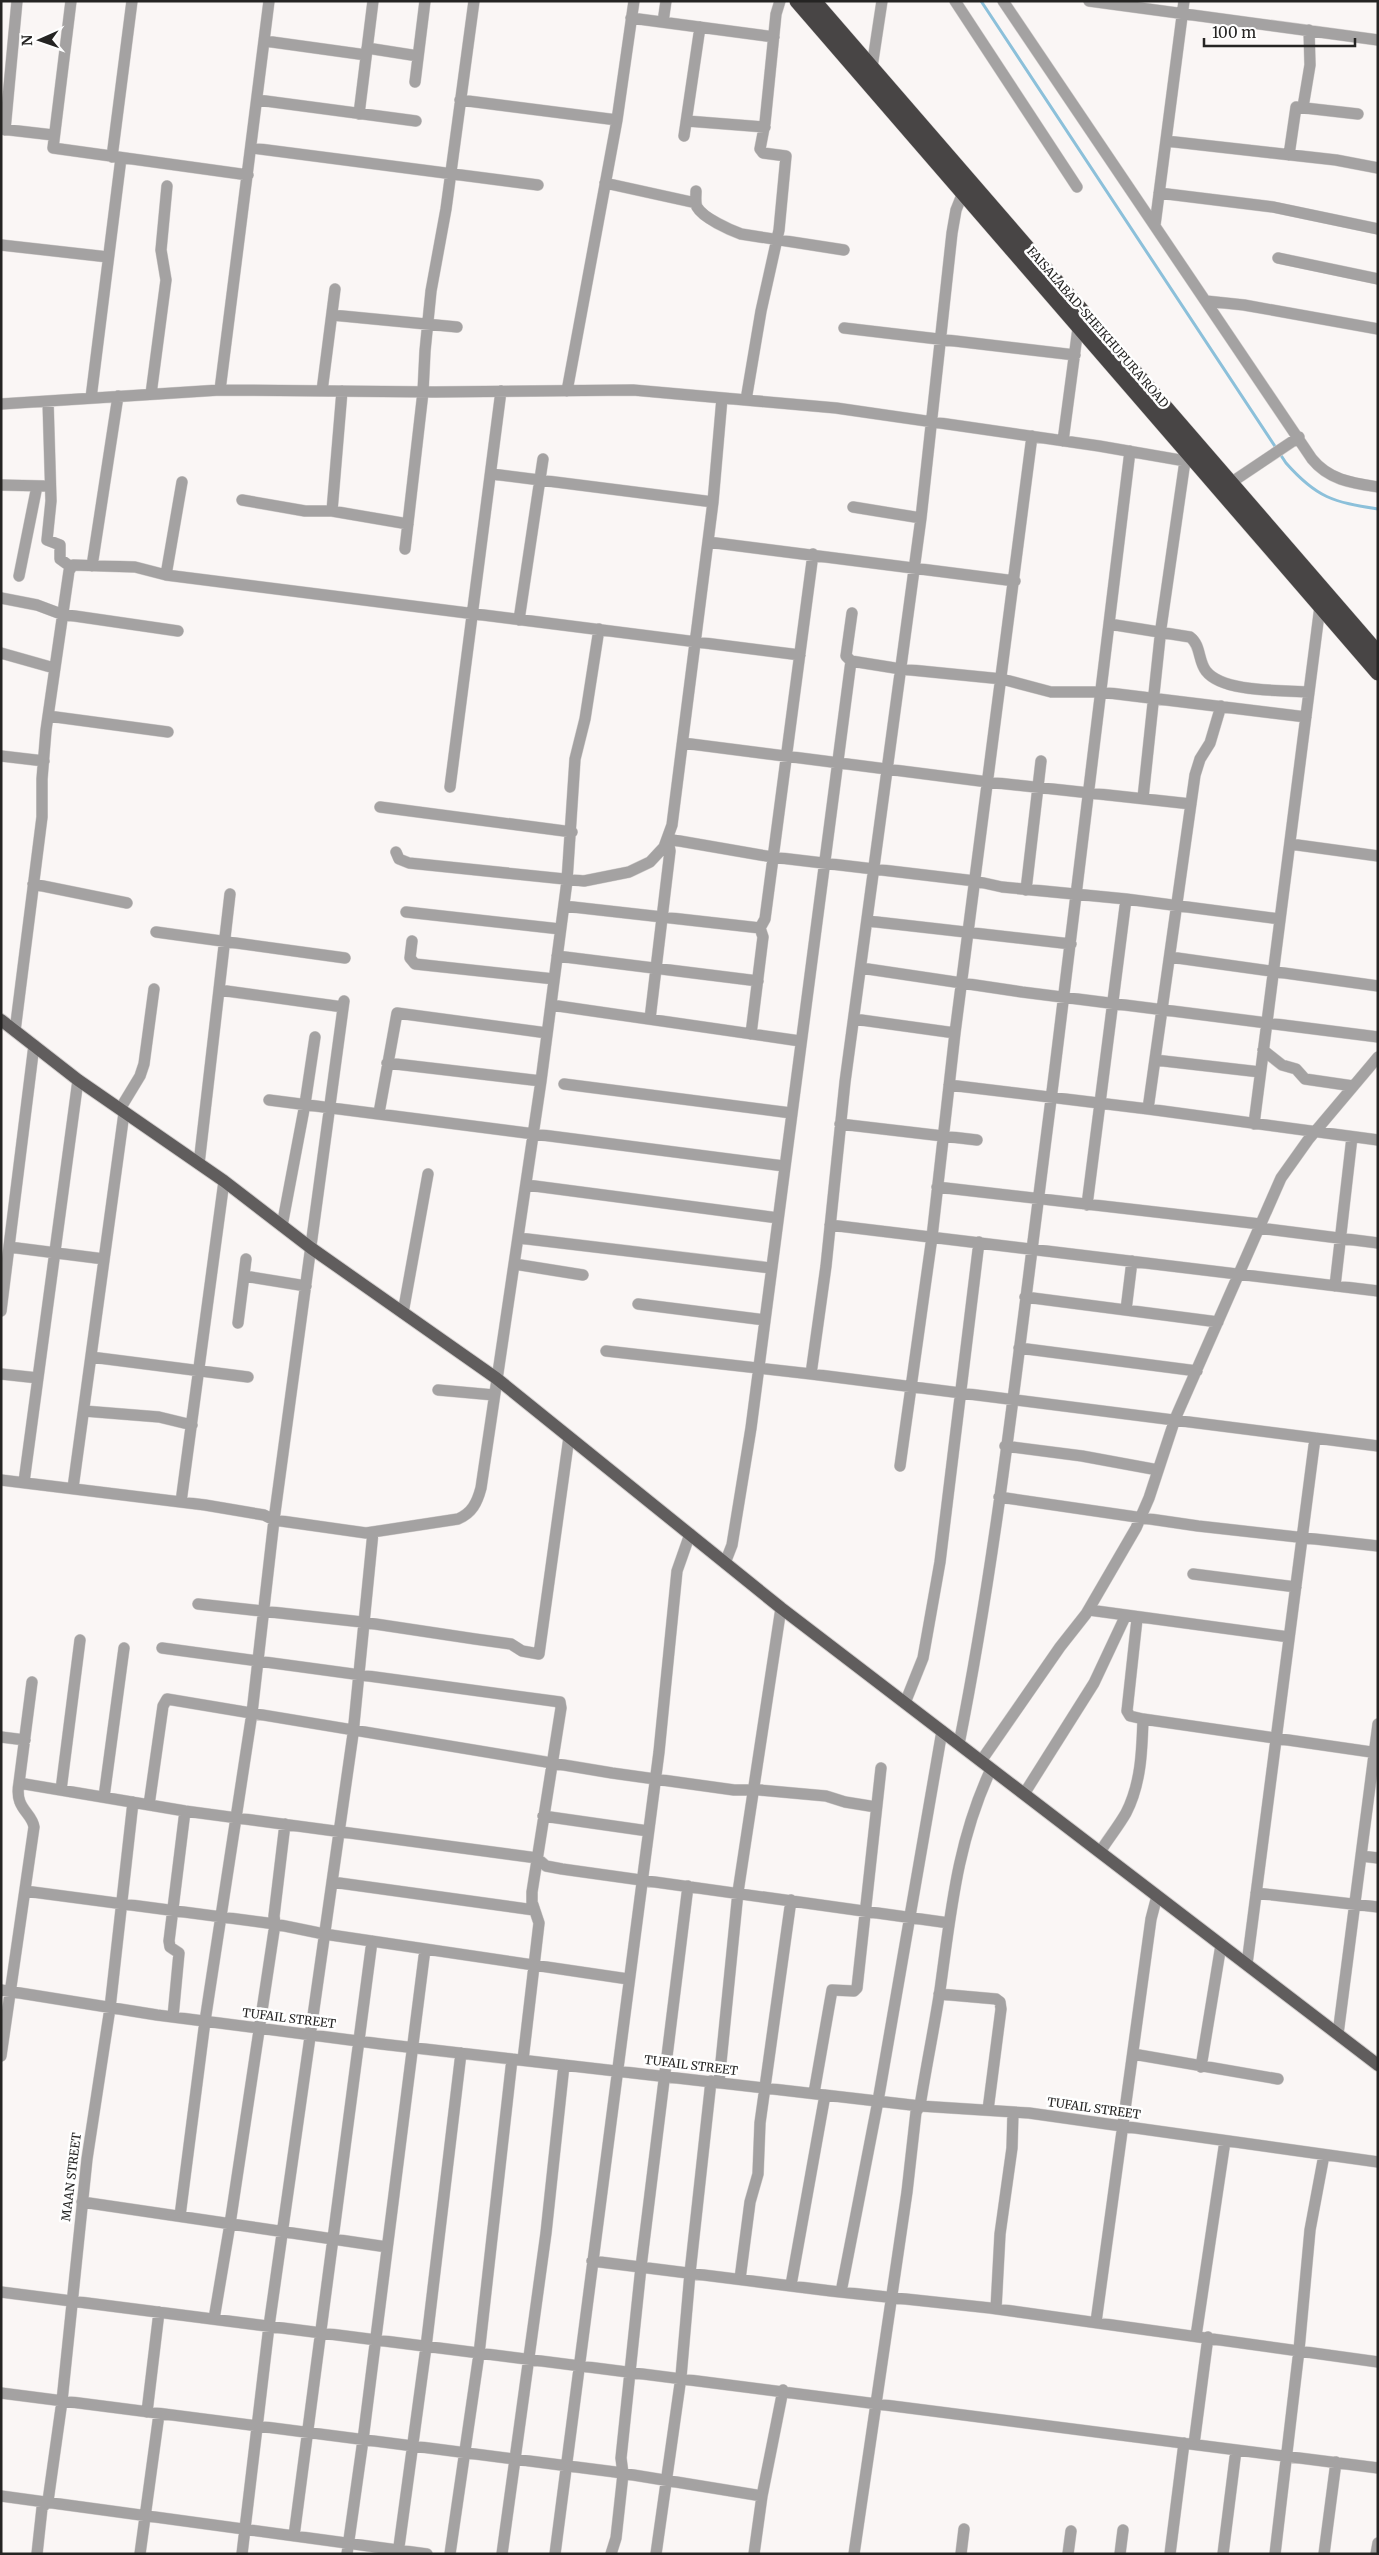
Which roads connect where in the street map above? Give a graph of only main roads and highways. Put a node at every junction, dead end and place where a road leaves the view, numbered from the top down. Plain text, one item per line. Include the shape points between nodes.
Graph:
1 (797, 1) edge
2 (814, 1) edge
3 (1226, 486) junction
4 (1372, 640) edge
5 (1378, 653) edge
6 (1378, 673) edge
7 (1, 1020) edge
8 (1378, 2065) edge

1 - 3 highway, FAISALABAD-SHEIKHUPURA ROAD via 1191,462
2 - 3 highway, FAISALABAD-SHEIKHUPURA ROAD
3 - 4 highway, FAISALABAD-SHEIKHUPURA ROAD
3 - 6 highway, FAISALABAD-SHEIKHUPURA ROAD via 1320,606
4 - 5 highway, FAISALABAD-SHEIKHUPURA ROAD
7 - 8 main road via 78,1080 224,1181 311,1248 496,1378 781,1608

